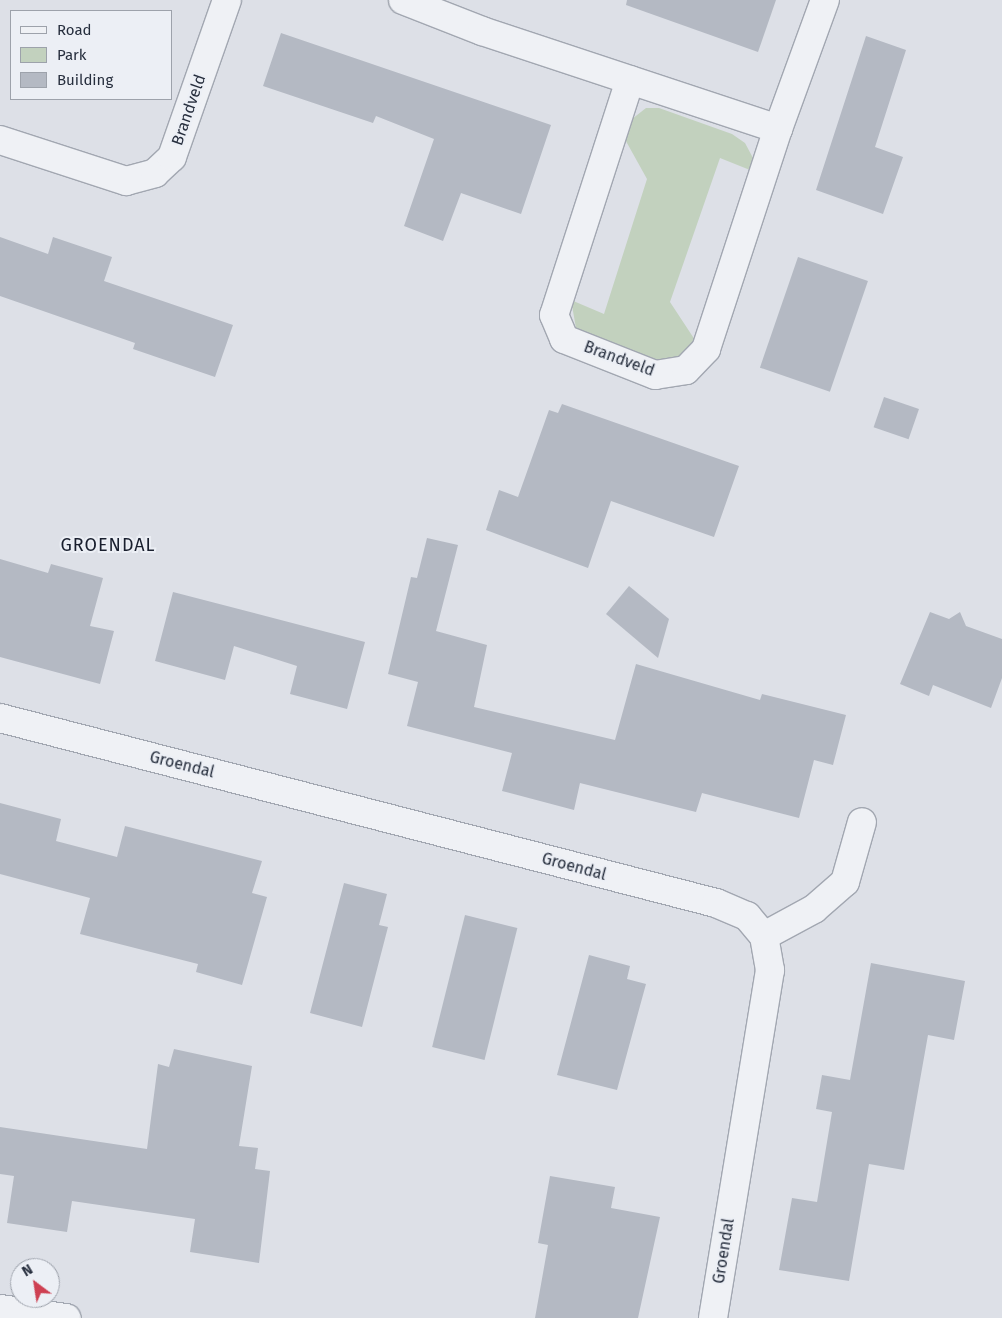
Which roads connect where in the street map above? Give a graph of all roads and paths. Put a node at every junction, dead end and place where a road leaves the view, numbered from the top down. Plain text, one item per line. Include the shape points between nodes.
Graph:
1 (227, 0) edge
2 (403, 0) edge
3 (825, 0) edge
4 (630, 80) junction
5 (778, 129) junction
6 (0, 140) edge
7 (0, 718) edge
8 (862, 822) dead end
9 (764, 936) junction
10 (0, 1309) edge
11 (66, 1318) edge
12 (713, 1318) edge

1 - 6 street, Brandveld via 172,157 155,173 126,180
2 - 4 street
3 - 5 street, Brandveld
4 - 5 street
4 - 5 street, Brandveld via 554,315 564,339 655,375 686,370 706,349
7 - 9 street, Groendal via 716,903 747,916
8 - 9 street via 845,882 814,910
9 - 12 street, Groendal via 770,970
10 - 11 street

